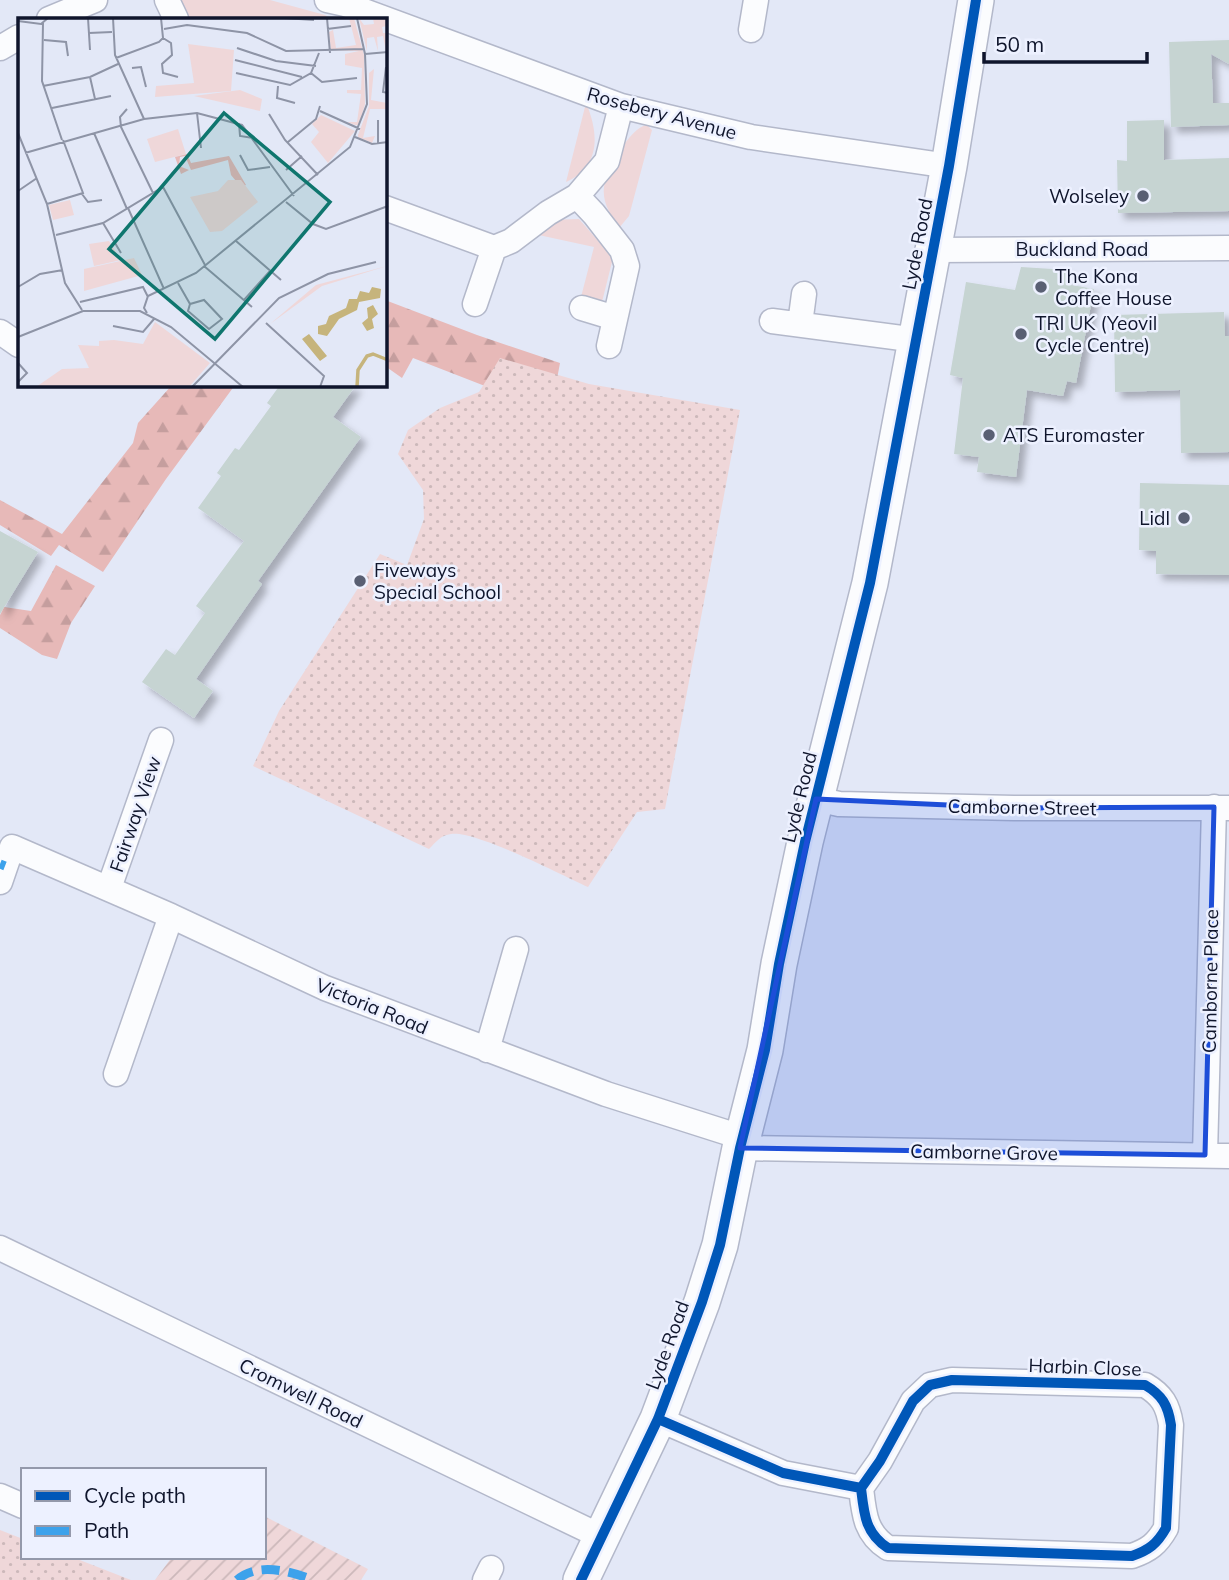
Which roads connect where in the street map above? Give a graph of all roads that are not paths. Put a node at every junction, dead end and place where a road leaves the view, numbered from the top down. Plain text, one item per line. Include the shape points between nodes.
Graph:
1 (95, 0) edge
2 (167, 0) edge
3 (756, 0) edge
4 (976, 0) edge
5 (337, 8) edge
6 (51, 18) edge
7 (176, 18) edge
8 (366, 18) edge
9 (387, 25) edge
10 (751, 30) dead end
11 (18, 38) edge
12 (0, 48) edge
13 (621, 106) junction
14 (950, 166) junction
15 (577, 196) junction
16 (387, 211) edge
17 (494, 247) junction
18 (1229, 248) edge
19 (934, 250) junction
20 (804, 294) dead end
21 (475, 304) dead end
22 (582, 308) dead end
23 (615, 318) junction
24 (772, 321) dead end
25 (800, 324) junction
26 (0, 332) edge
27 (917, 340) junction
28 (18, 344) edge
29 (609, 346) dead end
30 (161, 740) dead end
31 (816, 799) junction
32 (1222, 808) edge
33 (0, 882) edge
34 (108, 888) junction
35 (171, 916) junction
36 (516, 949) dead end
37 (487, 1050) junction
38 (116, 1074) dead end
39 (742, 1143) junction
40 (1217, 1156) edge
41 (0, 1248) edge
42 (658, 1419) junction
43 (861, 1488) junction
44 (0, 1496) edge
45 (21, 1505) edge
46 (602, 1537) junction
47 (581, 1580) edge

1 - 6 street
2 - 7 street
3 - 10 street
4 - 14 street, Lyde Road
5 - 8 street, Rosebery Avenue
9 - 13 street, Rosebery Avenue
11 - 12 street
13 - 14 street, Rosebery Avenue via 751,137
13 - 15 street via 607,161
14 - 19 street, Lyde Road
15 - 17 street via 511,241
15 - 23 street via 622,250 627,265
16 - 17 street
17 - 21 street
18 - 19 street, Buckland Road
19 - 27 street, Lyde Road
20 - 25 street
22 - 23 street
23 - 29 street
24 - 25 street
25 - 27 street
26 - 28 street
27 - 31 street, Lyde Road via 870,583
30 - 34 street, Fairway View
31 - 32 street, Camborne Street via 839,804 1014,808
31 - 39 street, Lyde Road
32 - 40 street, Camborne Place
33 - 34 street, Victoria Road via 12,847
34 - 35 street, Victoria Road
35 - 37 street, Victoria Road via 325,988
35 - 38 street
36 - 37 street
37 - 39 street, Victoria Road
39 - 40 street, Camborne Grove
39 - 42 street, Lyde Road via 720,1245
41 - 46 street, Cromwell Road
42 - 43 street via 783,1473
42 - 46 street, Lyde Road
43 - 43 street, Harbin Close via 913,1401 930,1385 952,1380 1145,1385 1160,1394 1168,1409 1166,1528 1158,1541 1132,1556 888,1548 866,1525
44 - 45 street
46 - 47 street, Lyde Road

